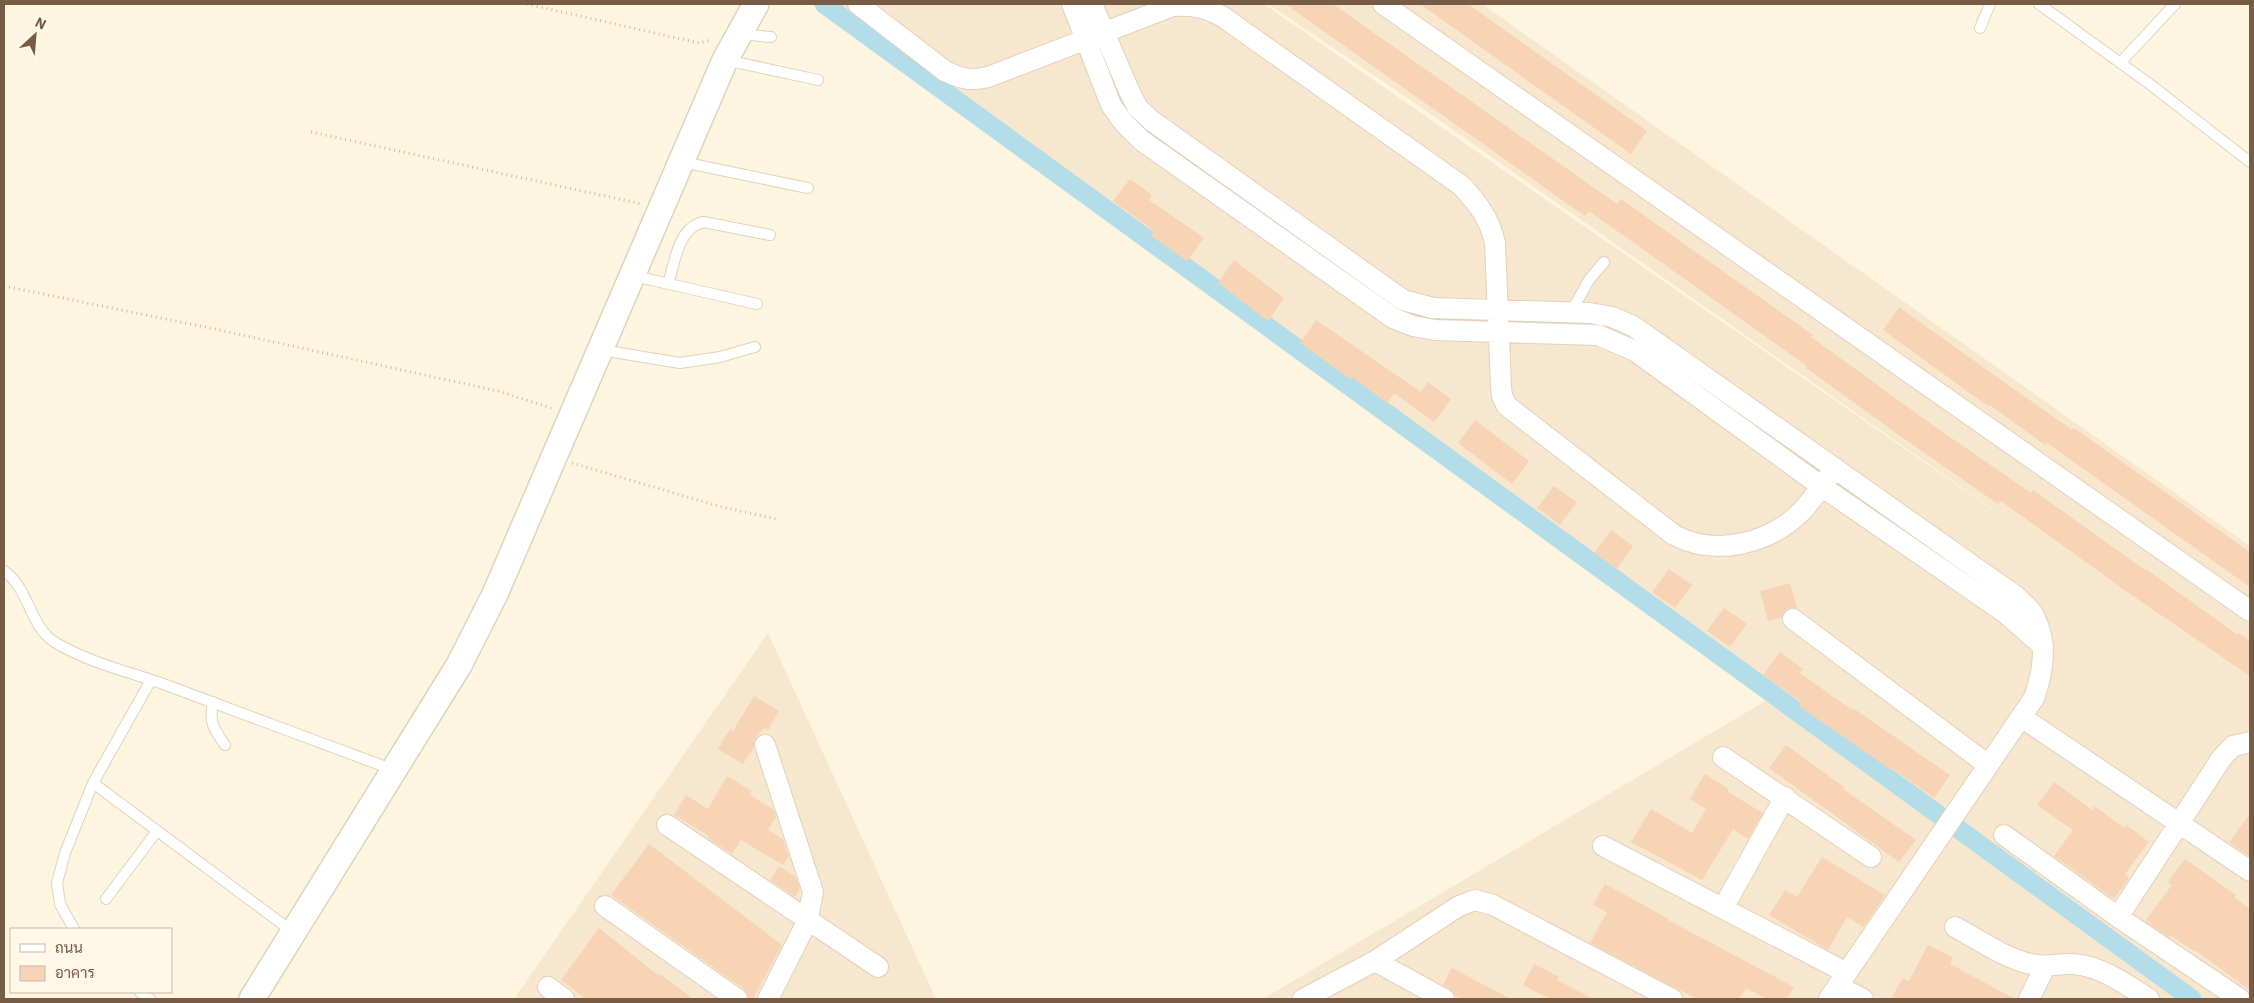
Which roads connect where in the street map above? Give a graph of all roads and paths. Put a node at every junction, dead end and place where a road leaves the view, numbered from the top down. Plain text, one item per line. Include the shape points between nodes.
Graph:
1 (527, 4) edge
2 (756, 4) edge
3 (858, 4) edge
4 (1072, 4) edge
5 (1092, 4) edge
6 (1383, 4) edge
7 (1990, 4) edge
8 (2039, 4) edge
9 (2175, 4) edge
10 (1980, 28) dead end
11 (1105, 33) junction
12 (738, 34) junction
13 (771, 37) dead end
14 (1086, 40) junction
15 (725, 60) junction
16 (2120, 63) junction
17 (818, 80) dead end
18 (311, 132) dead end
19 (682, 162) junction
20 (2250, 162) edge
21 (808, 188) dead end
22 (662, 209) junction
23 (770, 235) dead end
24 (1604, 262) dead end
25 (634, 276) junction
26 (668, 284) junction
27 (4, 286) edge
28 (757, 304) dead end
29 (1499, 309) junction
30 (1571, 312) junction
31 (1498, 331) junction
32 (755, 347) dead end
33 (601, 350) junction
34 (573, 416) junction
35 (555, 458) junction
36 (1835, 468) junction
37 (1821, 486) junction
38 (776, 519) dead end
39 (4, 571) edge
40 (2250, 611) edge
41 (1793, 620) dead end
42 (2043, 646) junction
43 (151, 680) junction
44 (213, 702) junction
45 (2021, 717) junction
46 (2250, 742) edge
47 (225, 745) dead end
48 (765, 745) dead end
49 (1722, 756) dead end
50 (1988, 765) junction
51 (394, 770) junction
52 (93, 783) junction
53 (1785, 797) junction
54 (2180, 823) junction
55 (667, 825) dead end
56 (157, 831) junction
57 (2004, 835) dead end
58 (1603, 846) dead end
59 (1872, 857) dead end
60 (2250, 871) edge
61 (106, 899) dead end
62 (606, 906) dead end
63 (1723, 908) junction
64 (2118, 917) junction
65 (808, 922) junction
66 (1955, 927) dead end
67 (73, 928) edge
68 (294, 932) junction
69 (1375, 961) junction
70 (878, 967) dead end
71 (2045, 967) junction
72 (1838, 986) edge
73 (548, 987) dead end
74 (252, 999) edge
75 (564, 999) edge
76 (737, 999) edge
77 (768, 999) edge
78 (1303, 999) edge
79 (1444, 999) edge
80 (1672, 999) edge
81 (1864, 999) edge
82 (2030, 999) edge
83 (2149, 999) edge
84 (2240, 999) edge

1 - 12 path via 699,43
2 - 12 street
3 - 14 street via 945,70 958,78 973,81
4 - 14 street
5 - 11 street
6 - 40 street
7 - 10 lane
8 - 16 lane
9 - 16 lane
11 - 14 street
11 - 29 street via 1138,108 1152,121 1403,300 1433,308
11 - 29 street via 1172,6 1207,8 1224,17 1462,186 1491,224
12 - 13 lane
12 - 15 street
14 - 31 street via 1111,105 1142,140 1393,318 1435,330
15 - 17 lane
15 - 19 street
16 - 20 lane
18 - 22 path
19 - 21 lane
19 - 22 street
22 - 25 street
23 - 26 lane via 704,222 695,224 683,239
24 - 30 lane via 1589,280
25 - 26 lane
25 - 33 street
26 - 28 lane
27 - 34 path via 498,391
29 - 30 street
29 - 31 street
30 - 36 street via 1612,317 1633,326
31 - 37 street via 1598,335 1635,351
31 - 37 street via 1502,396 1507,406 1674,535 1690,543 1738,545 1760,538 1802,511
32 - 33 lane via 680,363
33 - 34 street
34 - 35 street
35 - 38 path via 718,506
35 - 51 street via 495,594 459,665
36 - 37 street
36 - 42 street via 2017,597 2035,616
37 - 42 street via 2004,612
39 - 43 lane via 20,587 35,620 55,643
41 - 50 street
42 - 45 street via 2042,673 2034,698
43 - 44 lane
43 - 52 lane
44 - 47 lane via 212,726
44 - 51 lane
45 - 50 street
45 - 54 street
46 - 54 street via 2233,746 2221,759
48 - 65 street via 813,892
49 - 53 street
50 - 72 street
51 - 68 street
52 - 56 lane
52 - 67 lane via 65,853 57,883 60,904
53 - 59 street
53 - 63 street
54 - 60 street
54 - 64 street
55 - 65 street
56 - 61 lane
56 - 68 lane
57 - 64 street
58 - 63 street
62 - 76 street
63 - 72 street
64 - 84 street
65 - 70 street
65 - 77 street
66 - 71 street via 2011,957
68 - 74 street
69 - 78 street
69 - 79 street
69 - 80 street via 1460,906 1475,900 1484,901
71 - 82 street
71 - 83 street via 2072,964 2095,969
72 - 81 street
73 - 75 street

